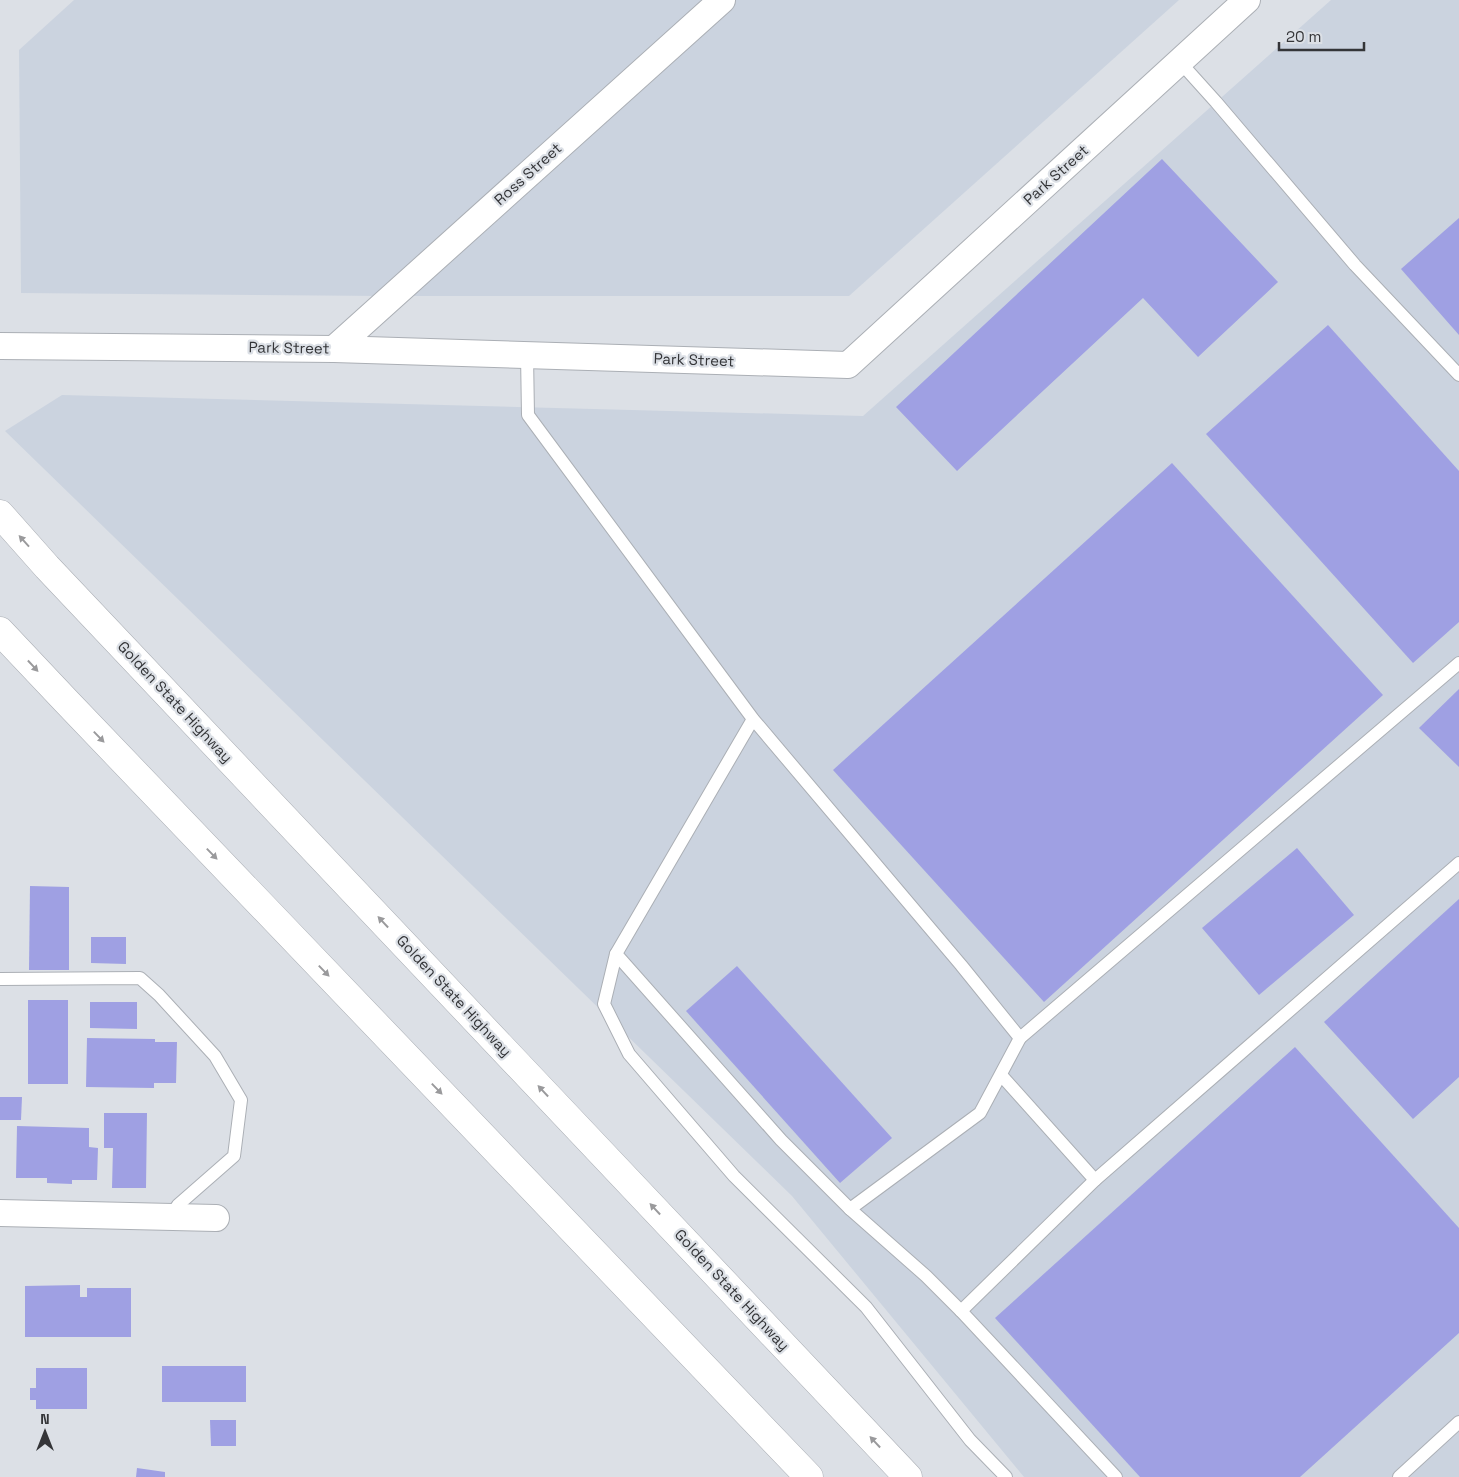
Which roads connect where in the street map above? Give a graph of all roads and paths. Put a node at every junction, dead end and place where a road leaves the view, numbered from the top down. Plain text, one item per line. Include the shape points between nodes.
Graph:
1 (722, 0) edge
2 (1247, 0) edge
3 (1180, 62) junction
4 (0, 346) edge
5 (334, 349) junction
6 (527, 355) junction
7 (1459, 375) edge
8 (0, 514) edge
9 (0, 631) edge
10 (1459, 663) edge
11 (753, 719) junction
12 (1459, 862) edge
13 (616, 954) junction
14 (0, 979) edge
15 (1020, 1038) junction
16 (1001, 1075) junction
17 (1096, 1180) junction
18 (850, 1209) junction
19 (0, 1213) edge
20 (170, 1217) junction
21 (216, 1218) dead end
22 (961, 1311) junction
23 (1459, 1422) edge
24 (809, 1477) edge
25 (908, 1477) edge
26 (1006, 1477) edge
27 (1116, 1477) edge
28 (1399, 1477) edge

1 - 5 street, Ross Street
2 - 3 street, Park Street
3 - 6 street, Park Street via 848,365
3 - 7 lane via 1354,265
4 - 5 street, Park Street
5 - 6 street, Park Street
6 - 11 lane via 528,415
25 -> 8 highway, Golden State Highway
9 -> 24 highway
10 - 15 lane
11 - 13 lane
11 - 15 lane
12 - 17 lane
13 - 18 lane via 781,1140
13 - 26 lane via 604,1004 629,1054 734,1176 866,1307 970,1440
14 - 20 lane via 140,978 215,1056 240,1100 234,1156 178,1205
15 - 16 lane
16 - 17 lane
16 - 18 lane via 980,1113
17 - 22 lane
18 - 22 lane
19 - 20 street
20 - 21 street
22 - 27 lane
23 - 28 lane

